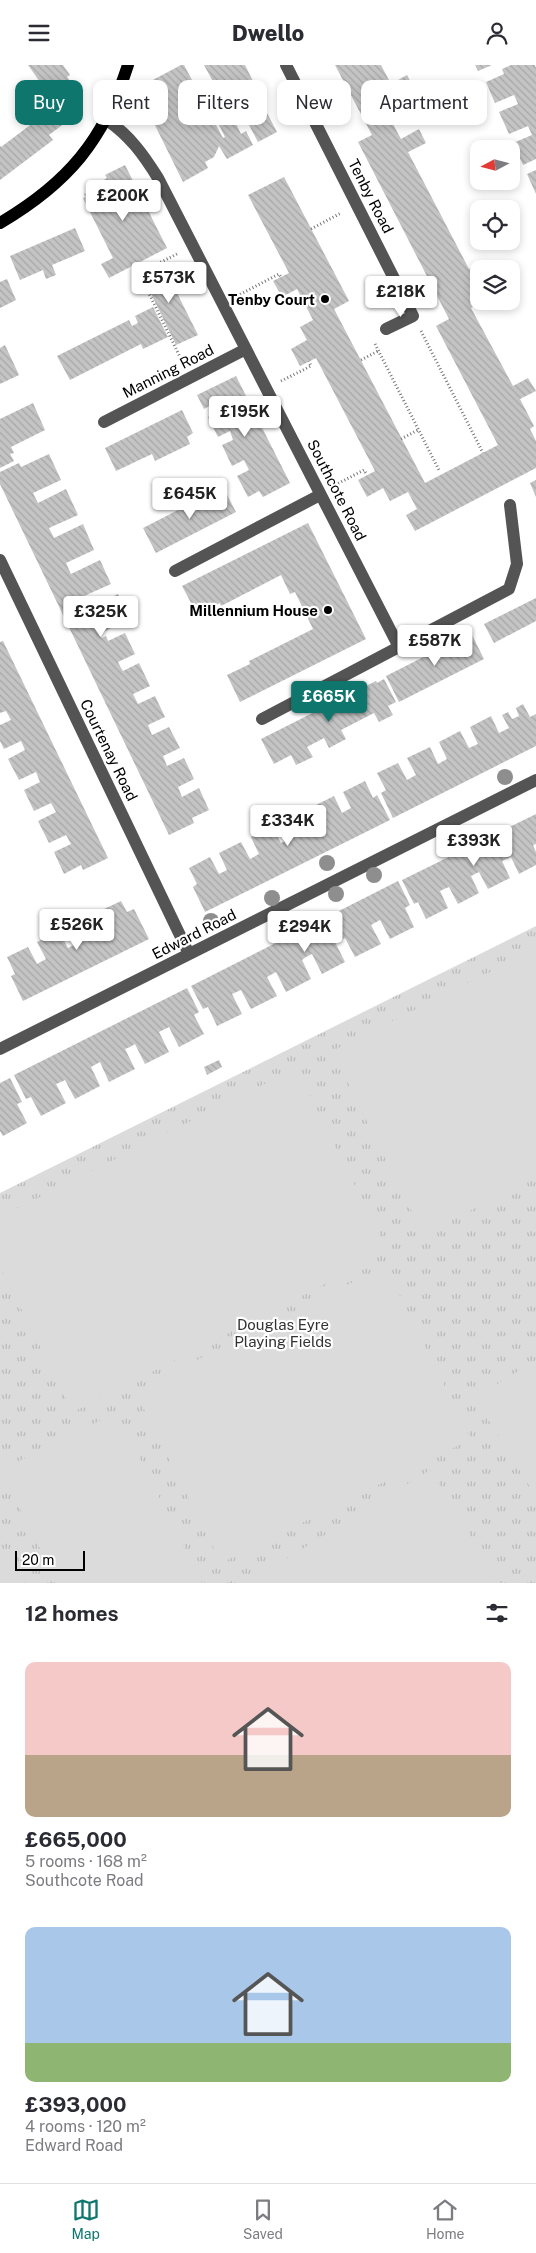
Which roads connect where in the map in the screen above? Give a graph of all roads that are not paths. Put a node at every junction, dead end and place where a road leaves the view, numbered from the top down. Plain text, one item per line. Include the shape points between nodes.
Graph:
1 (128, 65) edge
2 (286, 65) edge
3 (123, 80) edge
4 (103, 125) edge
5 (114, 125) edge
6 (0, 223) edge
7 (386, 329) road end
8 (246, 349) junction
9 (104, 422) dead end
10 (320, 494) junction
11 (510, 505) dead end
12 (0, 560) edge
13 (175, 571) dead end
14 (399, 647) junction
15 (262, 719) dead end
16 (536, 780) edge
17 (189, 954) junction
18 (0, 1049) edge

1 - 3 main road
2 - 7 street, Tenby Road via 413,315
4 - 6 main road via 69,172 40,197
5 - 8 street, Southcote Road via 139,148 158,178
8 - 9 street, Manning Road
8 - 10 street, Southcote Road
10 - 13 street
10 - 14 street, Southcote Road
11 - 14 street via 518,565 509,589
12 - 17 street, Courtenay Road
14 - 15 street
16 - 17 street, Edward Road
17 - 18 street, Edward Road

